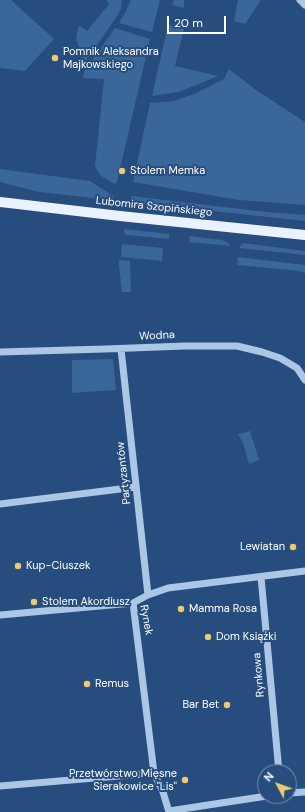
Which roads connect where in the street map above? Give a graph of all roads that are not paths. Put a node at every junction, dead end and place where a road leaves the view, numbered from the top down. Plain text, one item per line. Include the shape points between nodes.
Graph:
1 (300, 0) edge
2 (305, 5) edge
3 (0, 202) edge
4 (305, 235) edge
5 (121, 349) junction
6 (0, 352) edge
7 (305, 380) edge
8 (136, 487) junction
9 (0, 504) edge
10 (305, 571) edge
11 (260, 577) junction
12 (148, 594) junction
13 (134, 603) junction
14 (0, 615) edge
15 (278, 764) edge
16 (154, 773) junction
17 (0, 786) edge
18 (257, 798) edge
19 (169, 812) edge

1 - 2 street
3 - 4 main road, Lubomira Szopińskiego
5 - 6 street, Wodna
5 - 7 street, Wodna via 237,346 280,358 297,368
5 - 8 street, Partyzantów
8 - 9 street
8 - 12 street, Partyzantów
10 - 11 street
11 - 12 street via 168,588
11 - 15 street, Rynkowa
12 - 13 street
13 - 14 street, Rynek
13 - 16 street, Rynek
16 - 17 street
16 - 19 street, Rynek
18 - 19 street

